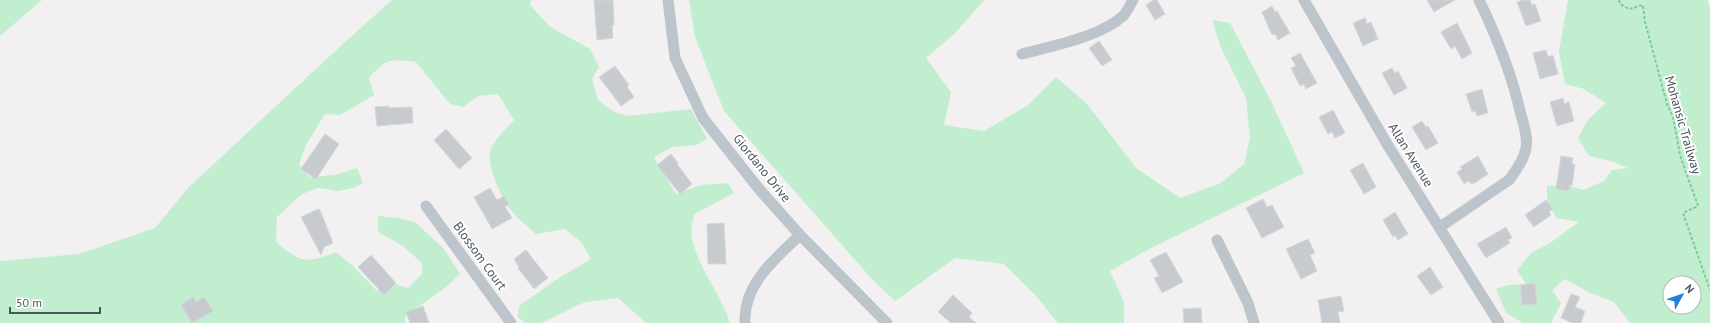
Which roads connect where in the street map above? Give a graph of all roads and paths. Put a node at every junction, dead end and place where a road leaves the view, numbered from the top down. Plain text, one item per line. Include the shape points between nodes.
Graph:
1 (668, 0) edge
2 (1133, 0) edge
3 (1304, 0) edge
4 (1479, 0) edge
5 (1618, 0) edge
6 (1022, 54) dead end
7 (426, 206) dead end
8 (1440, 227) junction
9 (800, 235) junction
10 (1217, 240) dead end
11 (1710, 290) edge
12 (1494, 321) edge
13 (511, 323) edge
14 (745, 323) edge
15 (887, 323) edge
16 (1254, 323) edge

1 - 9 street, Giordano Drive via 676,58 704,118 759,189
2 - 6 street via 1124,16 1105,27 1085,36
3 - 8 street, Allan Avenue via 1387,144
4 - 8 street via 1497,37 1516,91 1526,149 1518,169 1509,180
5 - 11 path, Mohansic Trailway via 1629,9 1643,5 1645,22 1667,104 1673,117 1680,155 1698,206 1683,213
7 - 13 street, Blossom Court
8 - 12 street, Allan Avenue
9 - 14 street via 765,269 754,285 748,299
9 - 15 street, Giordano Drive
10 - 16 street via 1248,303

